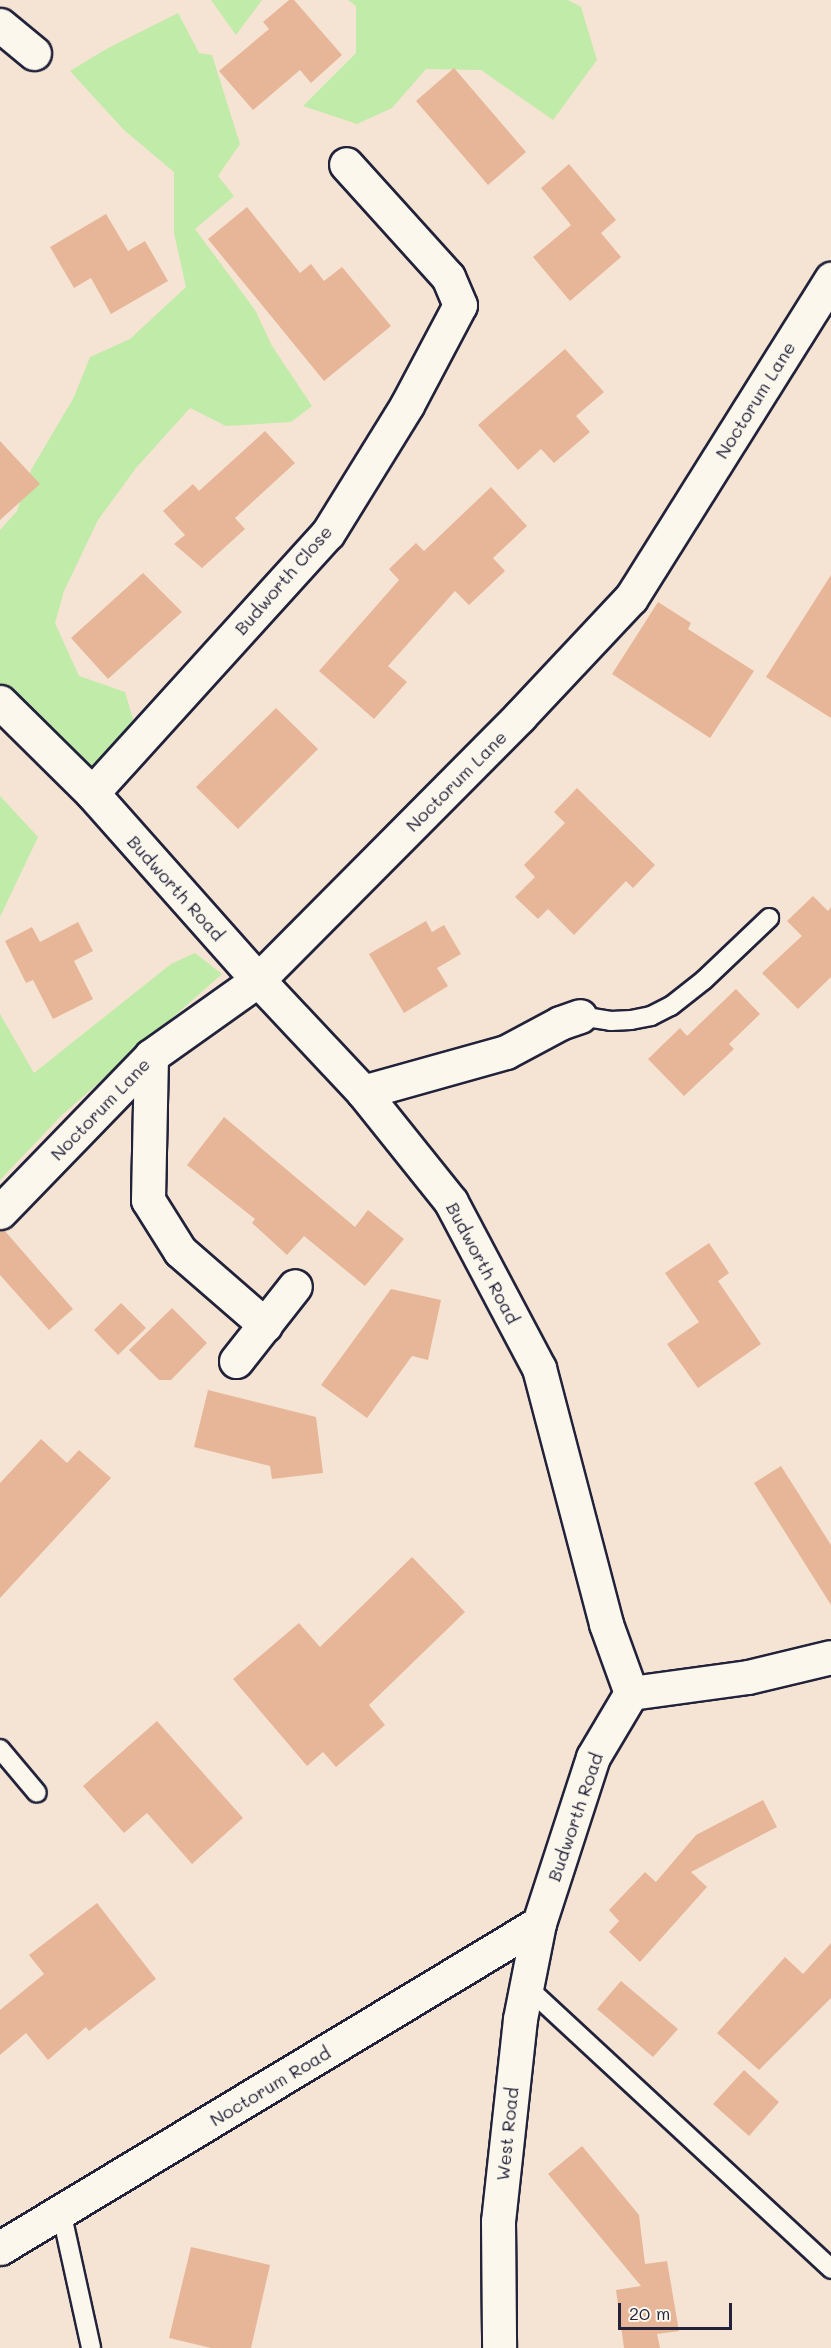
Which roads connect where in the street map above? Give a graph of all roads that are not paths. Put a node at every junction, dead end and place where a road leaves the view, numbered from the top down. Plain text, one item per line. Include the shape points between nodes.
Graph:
1 (0, 25) edge
2 (34, 53) dead end
3 (346, 164) dead end
4 (831, 279) edge
5 (0, 702) edge
6 (92, 794) junction
7 (769, 918) dead end
8 (258, 980) junction
9 (580, 1016) joint
10 (151, 1056) junction
11 (363, 1092) junction
12 (0, 1212) edge
13 (296, 1286) dead end
14 (265, 1325) junction
15 (236, 1361) dead end
16 (831, 1658) edge
17 (631, 1693) junction
18 (0, 1749) edge
19 (37, 1793) dead end
20 (539, 1923) junction
21 (526, 1987) junction
22 (61, 2211) junction
23 (0, 2248) edge
24 (831, 2270) edge
25 (91, 2348) edge
26 (499, 2348) edge

1 - 2 street
3 - 6 street, Budworth Close via 448,277 460,305 407,405 328,532
4 - 8 street, Noctorum Lane via 631,598 520,716
5 - 6 street, Budworth Road
6 - 8 street, Budworth Road
7 - 9 lane via 671,1006 631,1020
8 - 10 street, Noctorum Lane
8 - 11 street, Budworth Road
9 - 11 street via 506,1052
10 - 12 street, Noctorum Lane
10 - 14 street via 148,1200 180,1251
11 - 17 street, Budworth Road via 451,1202 539,1368 606,1624
13 - 14 street
14 - 15 street
16 - 17 street via 748,1677
17 - 20 street, Budworth Road via 593,1757
18 - 19 lane
20 - 21 street, West Road
20 - 22 street, Noctorum Road
21 - 24 lane
21 - 26 street, West Road via 498,2221
22 - 23 street, Noctorum Road
22 - 25 lane

